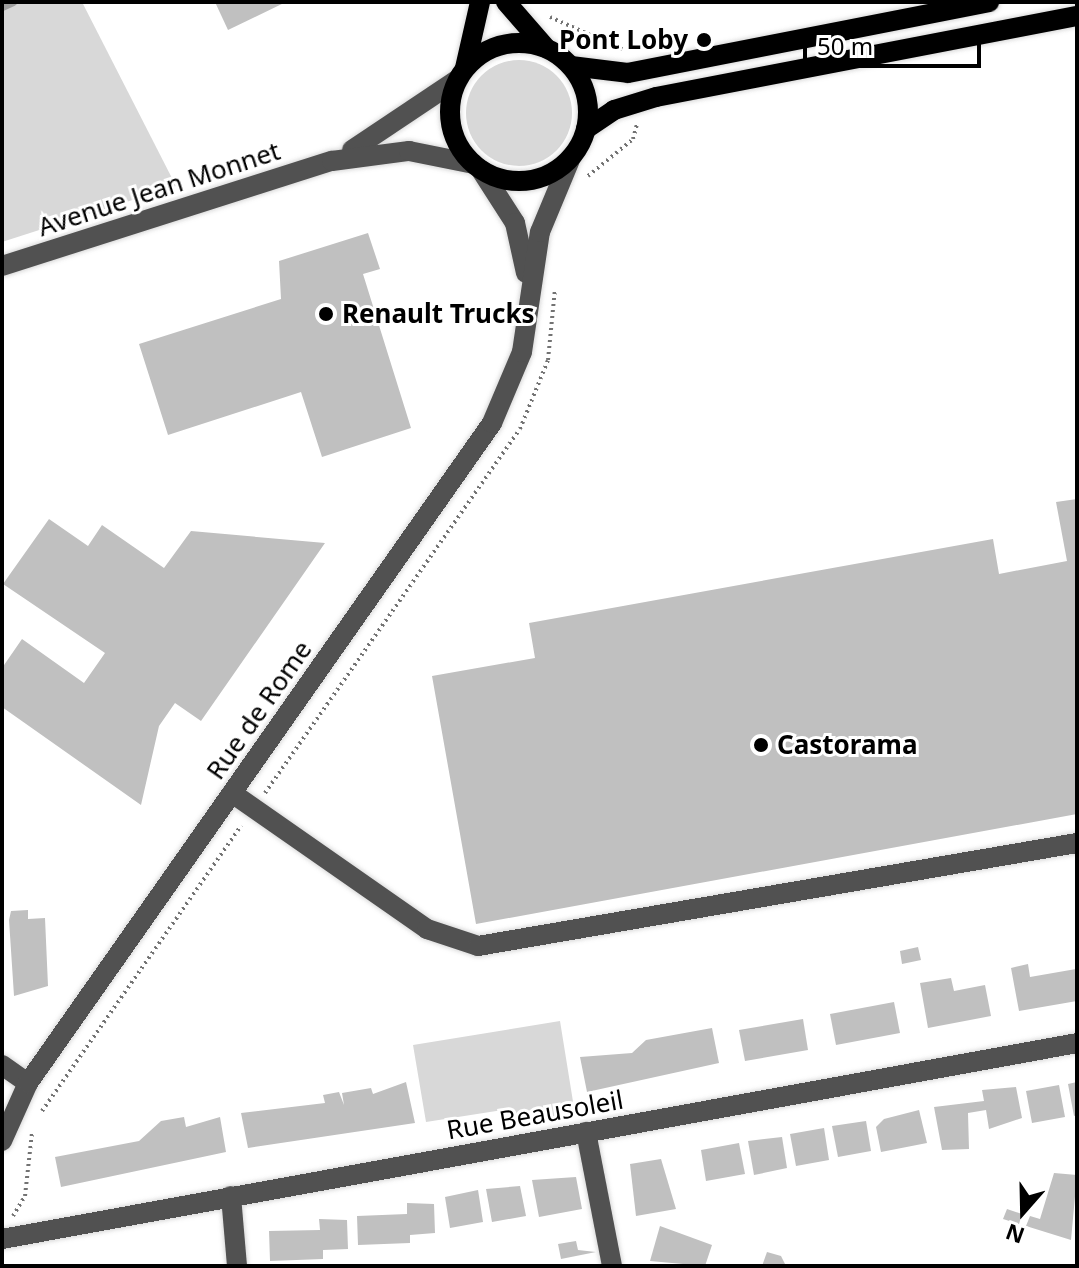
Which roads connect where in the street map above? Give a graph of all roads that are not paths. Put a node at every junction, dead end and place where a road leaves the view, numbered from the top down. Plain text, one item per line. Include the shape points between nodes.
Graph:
1 (480, 2) edge
2 (506, 2) edge
3 (989, 2) edge
4 (1077, 16) edge
5 (549, 50) junction
6 (571, 66) junction
7 (461, 76) junction
8 (586, 129) junction
9 (570, 160) junction
10 (332, 161) junction
11 (477, 167) junction
12 (2, 266) edge
13 (529, 297) junction
14 (232, 793) junction
15 (1077, 843) edge
16 (1077, 1043) edge
17 (2, 1065) edge
18 (28, 1083) junction
19 (586, 1132) junction
20 (2, 1141) edge
21 (231, 1196) junction
22 (2, 1239) edge
23 (237, 1266) edge
24 (612, 1266) edge

1 - 7 main road
2 - 5 main road
3 - 6 main road via 628,73
4 - 8 main road via 656,97 614,110
5 - 6 main road
5 - 7 main road via 498,46
6 - 8 main road via 587,98
7 - 10 street, Avenue Jean Monnet
7 - 11 main road via 451,122
8 - 9 main road
9 - 11 main road via 527,181
9 - 13 street, Rue de Rome via 540,232
10 - 11 street, Avenue Jean Monnet via 409,151
10 - 12 street, Avenue Jean Monnet
11 - 13 street, Rue de Rome via 515,223
13 - 14 street, Rue de Rome via 514,376 492,423
14 - 15 street via 437,935 478,946
14 - 18 street, Rue de Rome
16 - 19 street, Rue Beausoleil
17 - 18 street
18 - 20 street, Rue de Rome
19 - 21 street, Rue Beausoleil
19 - 24 street
21 - 22 street, Rue Beausoleil
21 - 23 street

